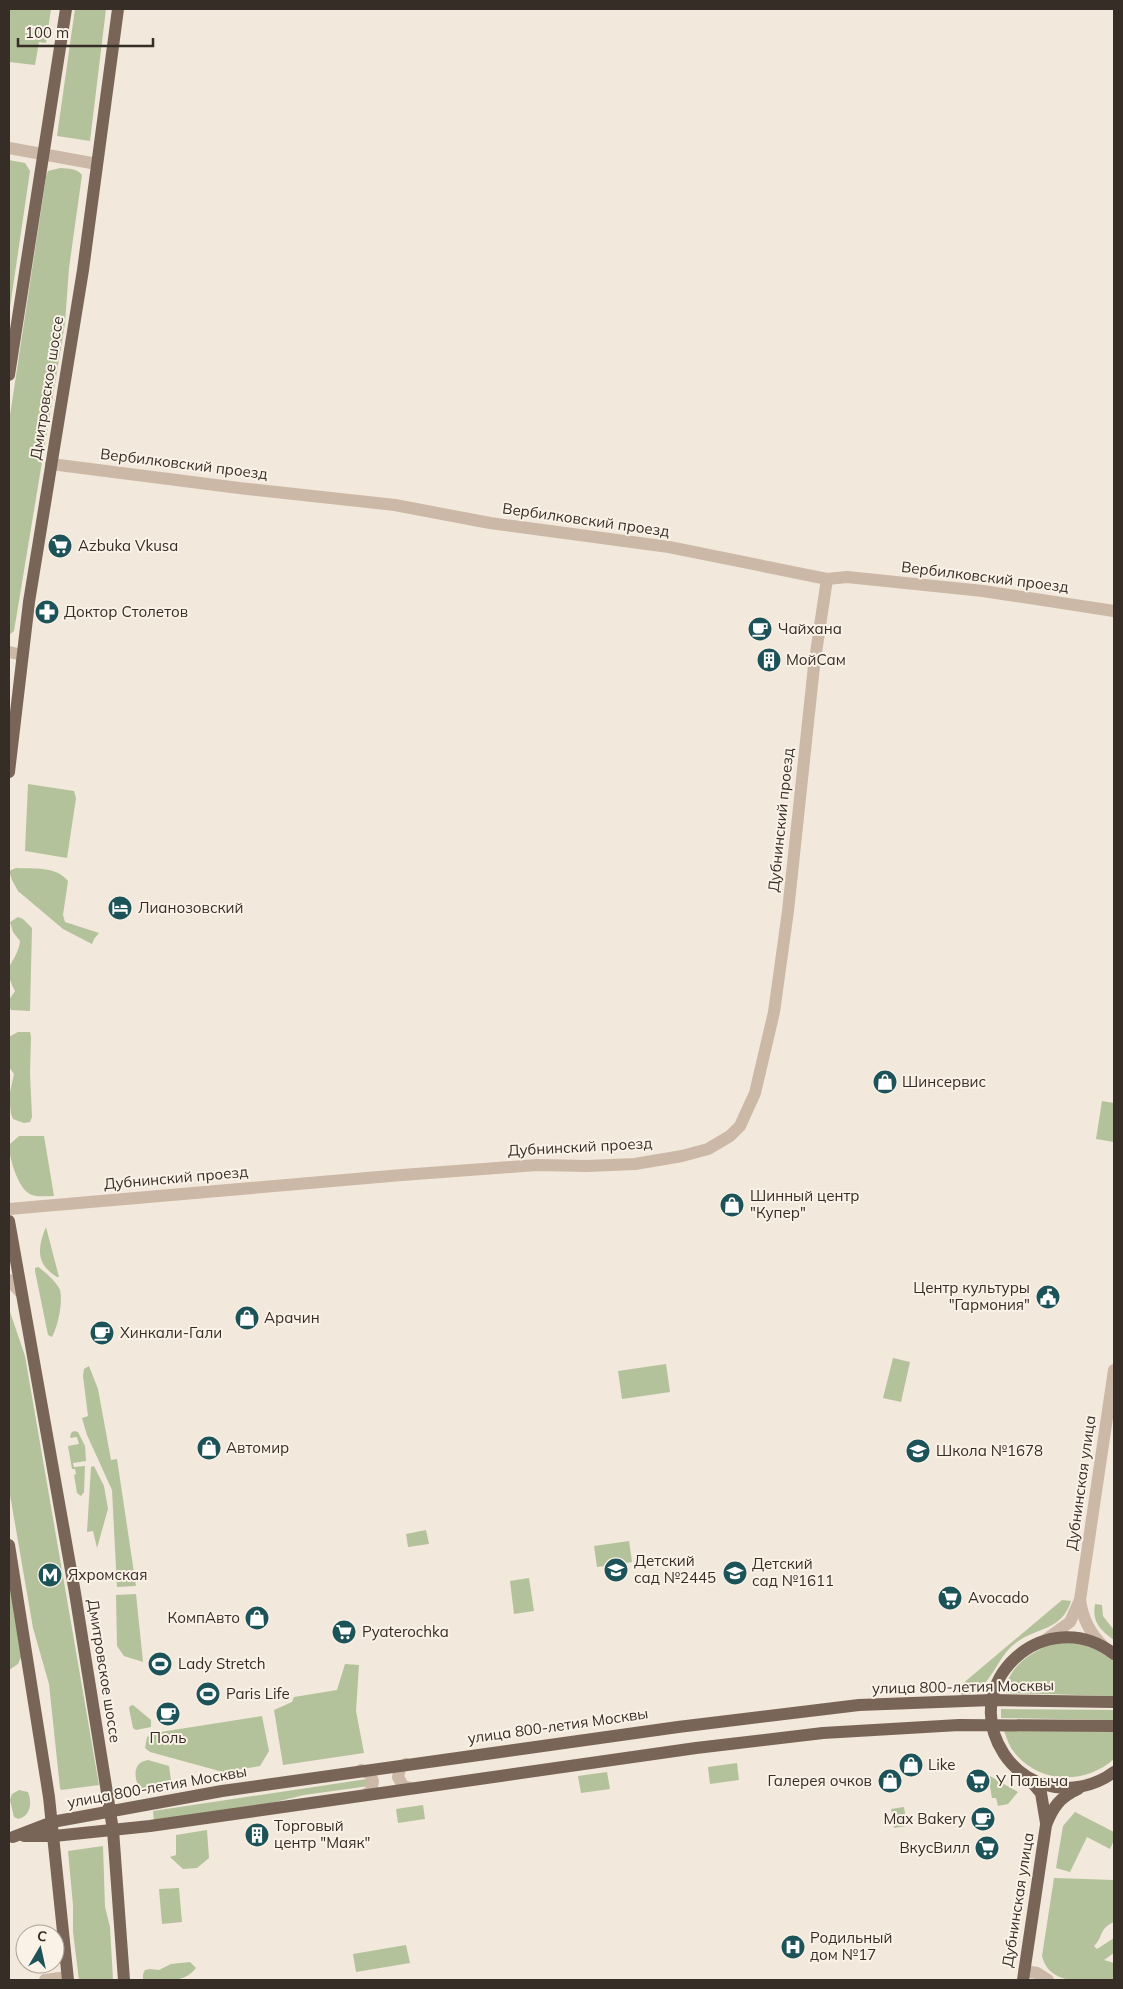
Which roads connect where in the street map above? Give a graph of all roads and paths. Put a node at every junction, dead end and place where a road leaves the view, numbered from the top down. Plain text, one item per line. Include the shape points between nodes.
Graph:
1 (66, 9) edge
2 (118, 9) edge
3 (9, 148) edge
4 (42, 154) junction
5 (97, 164) junction
6 (9, 375) edge
7 (51, 464) junction
8 (827, 579) junction
9 (1114, 611) edge
10 (9, 652) edge
11 (22, 655) junction
12 (9, 772) edge
13 (9, 1209) edge
14 (9, 1221) edge
15 (9, 1280) edge
16 (21, 1292) junction
17 (1114, 1370) edge
18 (9, 1545) edge
19 (1080, 1600) junction
20 (1044, 1641) junction
21 (1109, 1650) edge
22 (992, 1700) junction
23 (1114, 1702) edge
24 (992, 1725) junction
25 (1114, 1726) edge
26 (406, 1764) junction
27 (361, 1770) junction
28 (1114, 1772) edge
29 (1025, 1776) junction
30 (1084, 1786) junction
31 (410, 1788) junction
32 (365, 1795) junction
33 (110, 1810) junction
34 (52, 1822) junction
35 (1046, 1825) junction
36 (113, 1830) junction
37 (54, 1836) junction
38 (11, 1837) edge
39 (1023, 1976) edge
40 (68, 1979) edge
41 (45, 1980) edge
42 (124, 1980) edge
43 (1048, 1980) edge

1 - 4 main road
2 - 5 main road, Дмитровское шоссе
3 - 4 street
4 - 5 street
4 - 6 main road
5 - 7 main road, Дмитровское шоссе
7 - 8 street, Вербилковский проезд via 395,505 490,523 669,548
7 - 11 main road, Дмитровское шоссе
8 - 9 street, Вербилковский проезд via 847,577 964,589
8 - 13 street, Дубнинский проезд via 774,1012 754,1093 740,1126 730,1136 708,1149 634,1164 537,1165
10 - 11 street
11 - 12 main road, Дмитровское шоссе
14 - 16 main road, Дмитровское шоссе
15 - 16 street
16 - 33 main road, Дмитровское шоссе
17 - 19 street, Дубнинская улица
18 - 34 main road
19 - 20 street, Дубнинская улица via 1070,1622
19 - 21 street, Дубнинская улица via 1085,1623
20 - 21 main road via 1075,1638
20 - 22 main road, Дубнинская улица via 1025,1650 1010,1663 998,1680
22 - 23 main road, улица 800-летия Москвы
22 - 24 main road, Дубнинская улица
22 - 26 main road, улица 800-летия Москвы via 859,1705
24 - 25 main road, улица 800-летия Москвы
24 - 29 main road, Дубнинская улица via 1001,1750
24 - 31 main road, улица 800-летия Москвы via 823,1733
26 - 27 main road, улица 800-летия Москвы
26 - 31 street via 400,1768 398,1777 403,1786
27 - 32 street via 370,1774 373,1781 371,1791
27 - 33 main road, улица 800-летия Москвы
28 - 30 main road
29 - 30 main road via 1059,1788
29 - 35 main road, Дубнинская улица via 1041,1793
30 - 35 main road, Дубнинская улица via 1059,1800
31 - 32 main road, улица 800-летия Москвы
32 - 36 main road, улица 800-летия Москвы
33 - 34 main road, улица 800-летия Москвы
33 - 36 main road, Дмитровское шоссе
34 - 37 main road
34 - 38 main road, улица 800-летия Москвы
35 - 39 main road, Дубнинская улица
36 - 37 main road, улица 800-летия Москвы
36 - 42 main road, Дмитровское шоссе
37 - 38 main road, улица 800-летия Москвы
37 - 40 main road
39 - 43 street via 1037,1973
40 - 41 street

